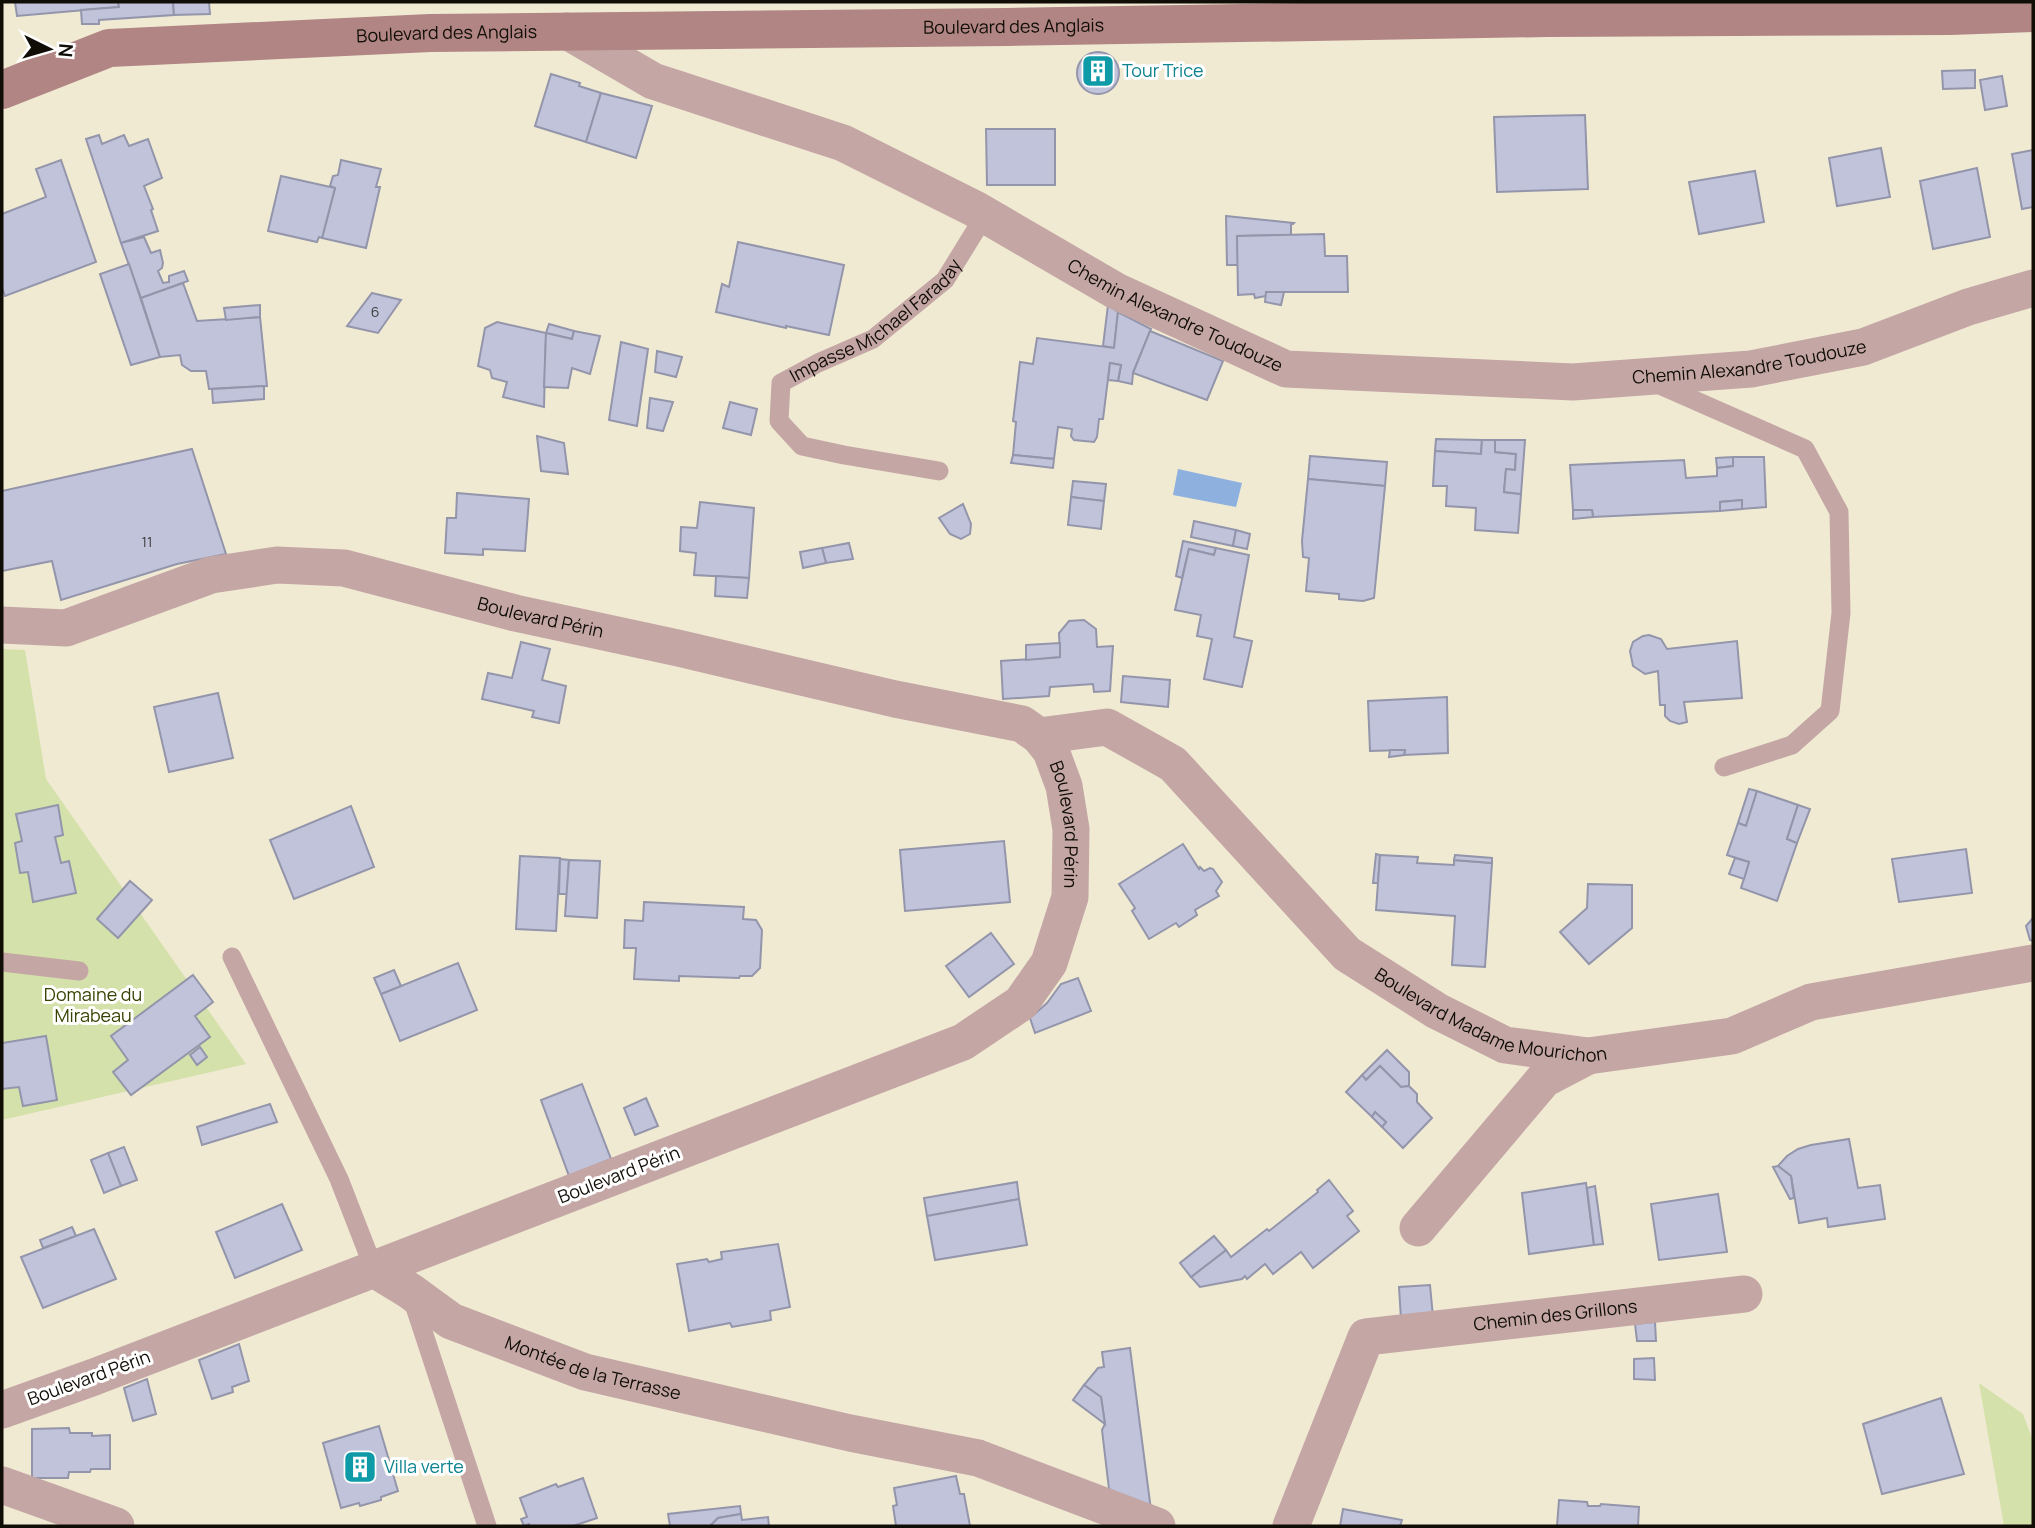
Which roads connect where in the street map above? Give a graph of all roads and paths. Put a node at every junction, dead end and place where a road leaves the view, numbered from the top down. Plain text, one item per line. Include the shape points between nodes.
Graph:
1 (1948, 8) edge
2 (1615, 9) edge
3 (1786, 9) edge
4 (2033, 13) edge
5 (568, 31) junction
6 (2, 90) edge
7 (985, 215) junction
8 (2033, 288) edge
9 (1642, 377) junction
10 (939, 471) dead end
11 (2, 625) edge
12 (1039, 736) junction
13 (1724, 767) dead end
14 (232, 957) dead end
15 (2, 962) edge
16 (2033, 963) edge
17 (79, 971) dead end
18 (1588, 1056) junction
19 (1418, 1228) dead end
20 (374, 1269) junction
21 (410, 1291) junction
22 (1744, 1294) dead end
23 (2, 1410) edge
24 (2, 1485) edge
25 (116, 1526) edge
26 (487, 1526) edge
27 (1157, 1526) edge
28 (1291, 1526) edge

1 - 3 street, Boulevard des Anglais
1 - 4 street, Boulevard des Anglais
2 - 3 street, Boulevard des Anglais
2 - 5 street, Boulevard des Anglais via 1021,27
5 - 6 street, Boulevard des Anglais via 109,48
5 - 7 street, Chemin Alexandre Toudouze via 653,81 843,143
7 - 9 street, Chemin Alexandre Toudouze via 1116,291 1286,369 1573,382
7 - 10 lane, Impasse Michael Faraday via 945,280 873,339 781,383 779,421 802,446
8 - 9 street, Chemin Alexandre Toudouze via 1863,347 1751,369
9 - 13 lane via 1805,449 1839,512 1841,613 1830,710 1791,746
11 - 12 street, Boulevard Périn via 53,638 211,575 277,565 344,568 515,613 1022,724
12 - 18 street, Boulevard Madame Mourichon via 1107,727 1173,764 1347,954 1437,1011 1505,1045
12 - 20 street, Boulevard Périn via 1051,751 1063,786 1071,829 1070,897 1049,963 1021,1003 963,1042
14 - 20 lane via 339,1179
15 - 17 lane
16 - 18 street, Boulevard Madame Mourichon via 1811,1002 1732,1036
18 - 19 street via 1544,1079
20 - 21 street, Montée de la Terrasse
20 - 23 street, Boulevard Périn
21 - 26 lane
21 - 27 street, Montée de la Terrasse via 451,1321 585,1372 978,1458
22 - 28 street, Chemin des Grillons via 1366,1337
24 - 25 street

